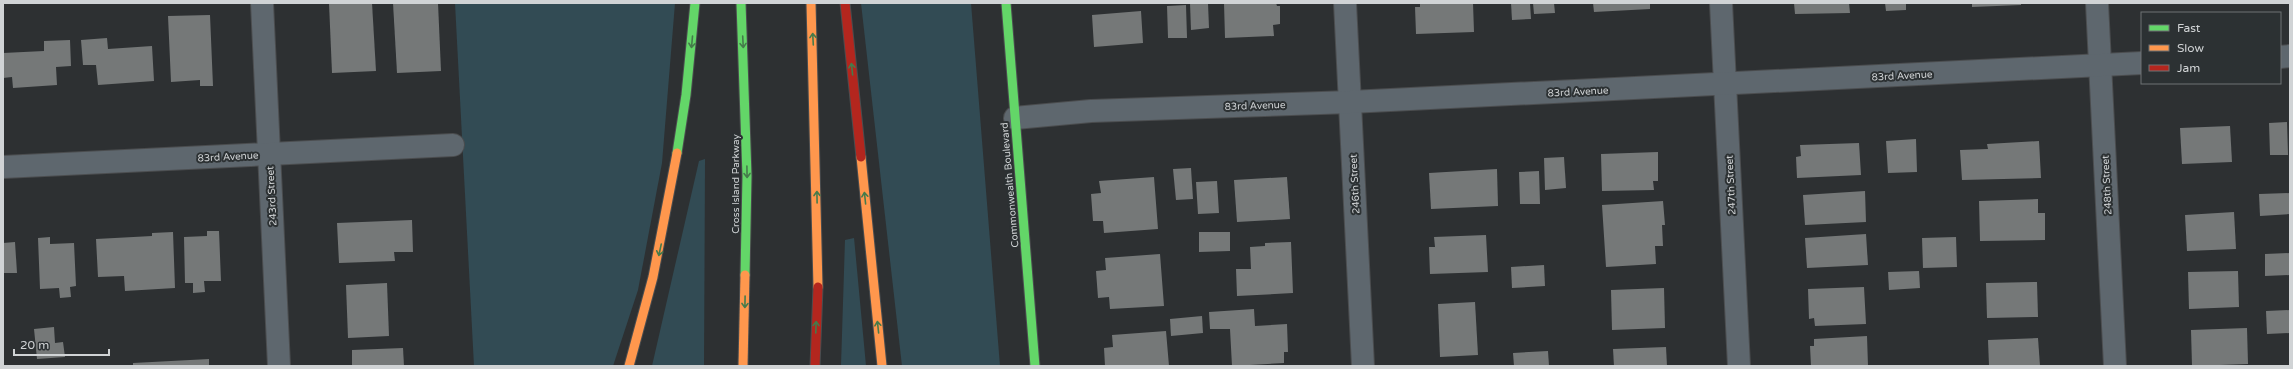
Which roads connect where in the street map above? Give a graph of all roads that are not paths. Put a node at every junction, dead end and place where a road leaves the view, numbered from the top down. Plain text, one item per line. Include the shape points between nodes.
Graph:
1 (262, 3) edge
2 (695, 3) edge
3 (741, 3) edge
4 (811, 3) edge
5 (845, 3) edge
6 (1006, 3) edge
7 (1345, 3) edge
8 (1721, 3) edge
9 (2097, 3) edge
10 (2141, 63) edge
11 (2100, 65) junction
12 (1725, 84) junction
13 (1350, 102) junction
14 (1015, 118) junction
15 (453, 145) dead end
16 (269, 154) junction
17 (3, 167) edge
18 (279, 366) edge
19 (629, 366) edge
20 (743, 366) edge
21 (815, 366) edge
22 (882, 366) edge
23 (1035, 366) edge
24 (1363, 366) edge
25 (1739, 366) edge
26 (2114, 366) edge

1 - 16 street, 243rd Street
2 -> 19 main road via 688,95 671,200 645,312
3 -> 20 main road, Cross Island Parkway via 747,176
21 -> 4 main road via 818,282
22 -> 5 main road
6 - 14 main road, Commonwealth Boulevard
7 - 13 street, 246th Street
8 - 12 street, 247th Street
9 - 11 street, 248th Street
10 - 11 street, 83rd Avenue
11 - 12 street, 83rd Avenue
11 - 26 street, 248th Street
12 - 13 street, 83rd Avenue
12 - 25 street, 247th Street
13 - 14 street, 83rd Avenue via 1090,111
13 - 24 street, 246th Street
14 - 23 main road, Commonwealth Boulevard
15 - 16 street, 83rd Avenue
16 - 17 street, 83rd Avenue
16 - 18 street, 243rd Street

